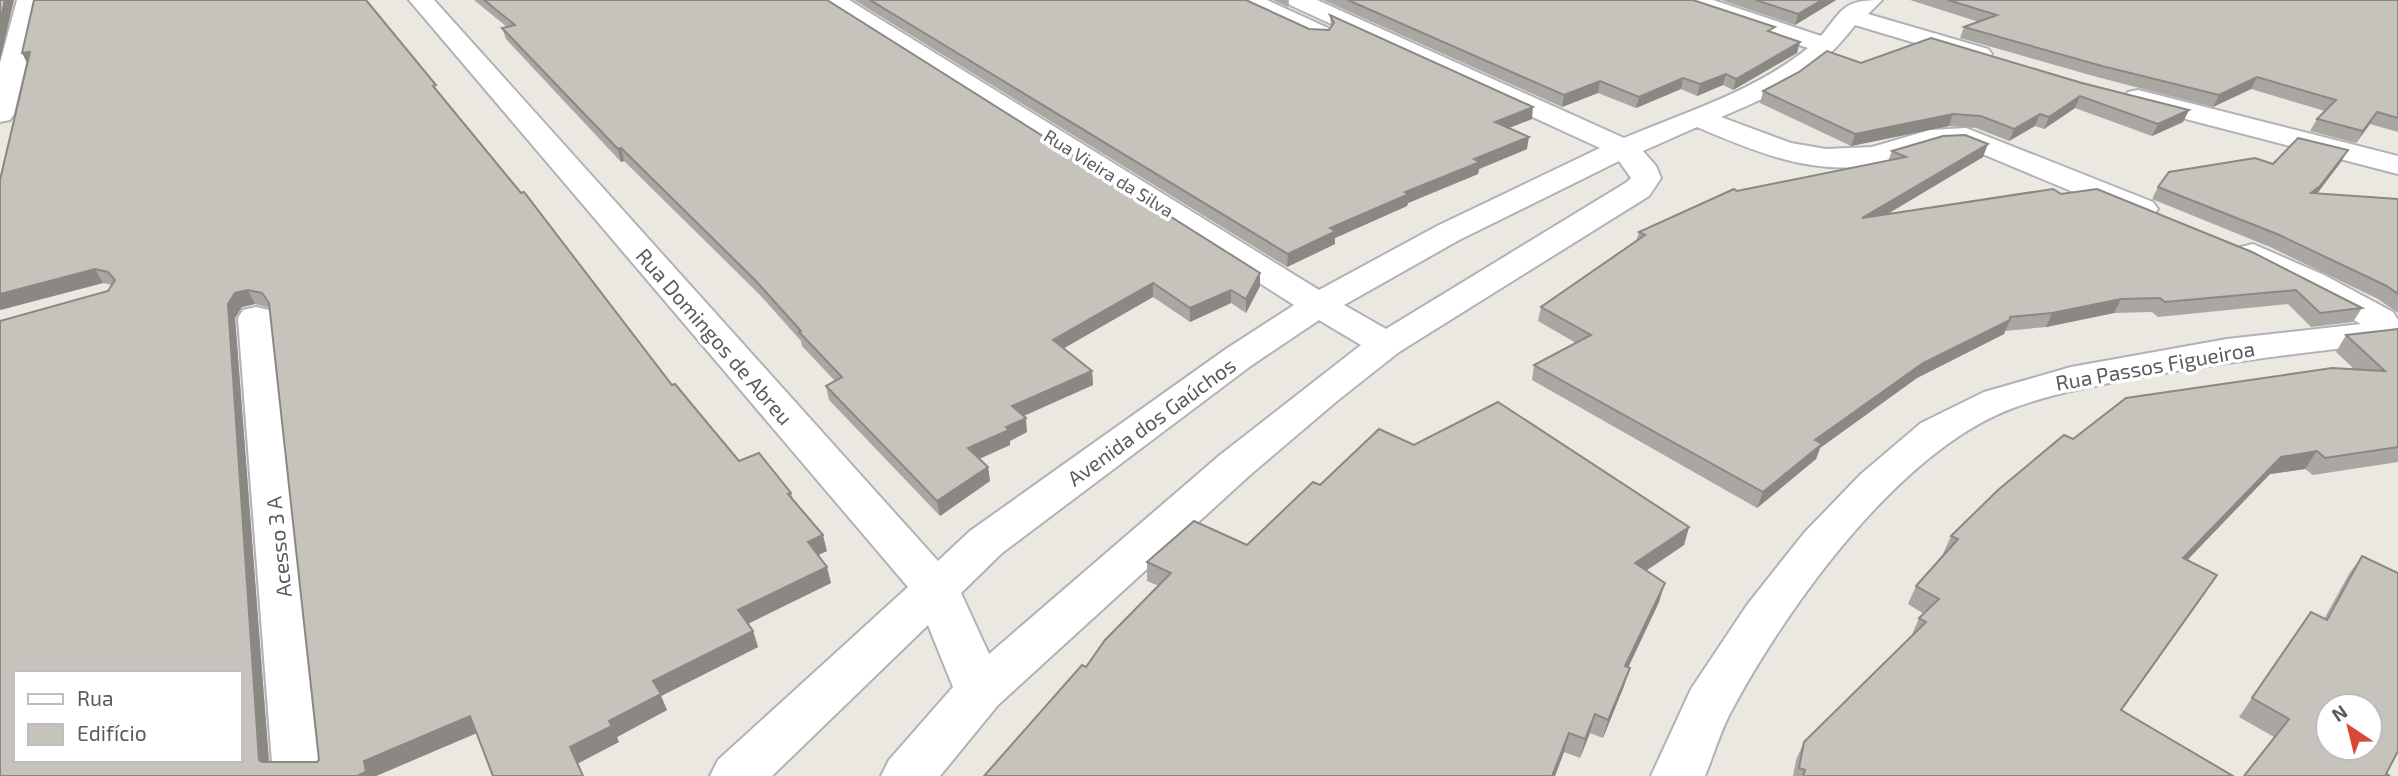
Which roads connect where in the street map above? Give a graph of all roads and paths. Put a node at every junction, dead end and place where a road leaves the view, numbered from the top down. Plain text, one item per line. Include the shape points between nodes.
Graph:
1 (421, 0) edge
2 (834, 0) edge
3 (1690, 0) edge
4 (1299, 1) edge
5 (35, 2) edge
6 (1259, 5) edge
7 (1860, 8) edge
8 (0, 10) edge
9 (1826, 46) junction
10 (2008, 62) edge
11 (2114, 93) edge
12 (0, 114) edge
13 (1696, 117) junction
14 (1530, 133) dead end
15 (1593, 154) junction
16 (2398, 165) edge
17 (2167, 219) edge
18 (2231, 245) edge
19 (1318, 305) junction
20 (256, 318) dead end
21 (2397, 331) edge
22 (1386, 344) junction
23 (936, 589) junction
24 (980, 691) junction
25 (300, 776) edge
26 (737, 776) edge
27 (908, 776) edge
28 (1678, 776) edge

1 - 23 street, Rua Domingos de Abreu
2 - 19 street, Rua Vieira da Silva
3 - 9 street
4 - 6 street
4 - 15 street
5 - 8 street
5 - 12 street
6 - 14 street
7 - 9 street, Avenida dos Gaúchos
7 - 10 street
9 - 13 street, Avenida dos Gaúchos via 1765,88
11 - 16 street
13 - 15 street, Avenida dos Gaúchos
13 - 17 street via 1794,153 1827,159 1871,156 1940,136 1966,137
15 - 19 street, Avenida dos Gaúchos
15 - 22 street via 1641,166 1646,178 1638,189
18 - 21 street via 2312,282
19 - 22 street, Rua Vieira da Silva
19 - 23 street, Avenida dos Gaúchos via 1042,499
20 - 25 street, Acesso 3 A
21 - 28 street, Rua Passos Figueiroa via 2227,350 2071,377 1998,400 1935,432 1876,484 1820,544 1764,617 1709,703
22 - 24 street via 1235,465
23 - 24 street, Rua Domingos de Abreu
23 - 26 street, Avenida dos Gaúchos
24 - 27 street

